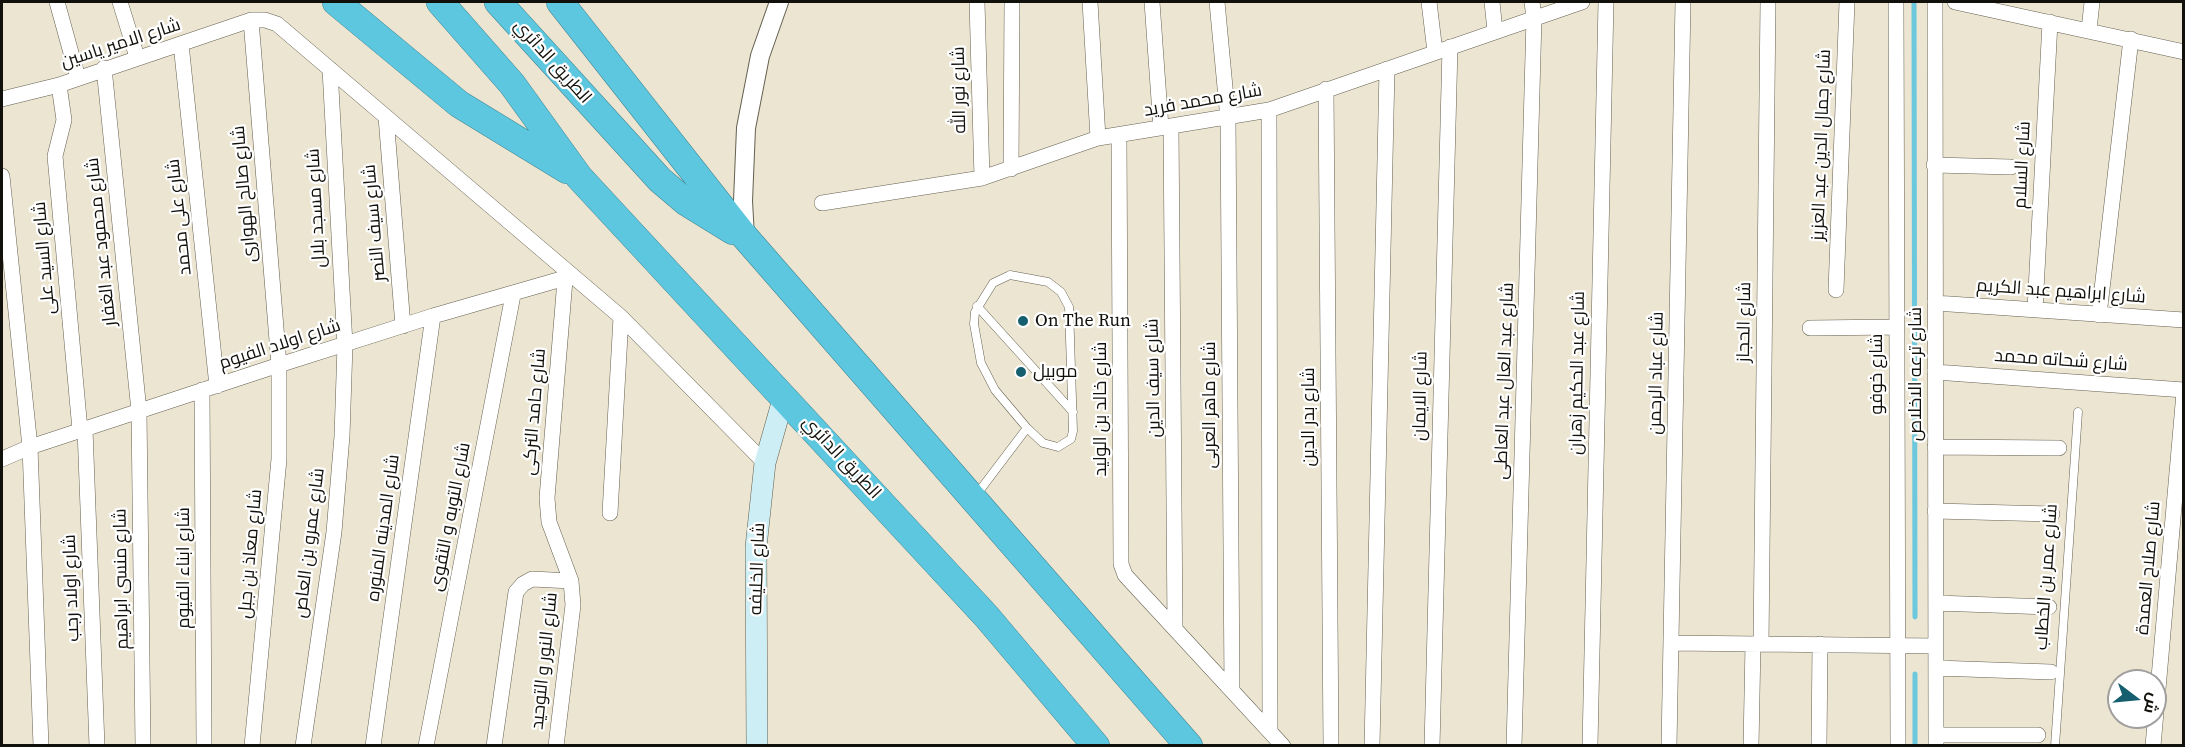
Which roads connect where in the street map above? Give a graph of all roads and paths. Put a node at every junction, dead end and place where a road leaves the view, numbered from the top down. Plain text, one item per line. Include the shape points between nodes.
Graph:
1 (57, 2) edge
2 (120, 2) edge
3 (336, 2) edge
4 (440, 2) edge
5 (498, 2) edge
6 (560, 2) edge
7 (779, 2) edge
8 (977, 2) edge
9 (1012, 2) edge
10 (1090, 2) edge
11 (1152, 2) edge
12 (1217, 2) edge
13 (1429, 2) edge
14 (1492, 2) edge
15 (1532, 2) edge
16 (1606, 2) edge
17 (1683, 2) edge
18 (1768, 2) edge
19 (1847, 2) edge
20 (1896, 2) edge
21 (1935, 2) edge
22 (1955, 2) edge
23 (2092, 2) edge
24 (1574, 3) edge
25 (1534, 18) junction
26 (251, 20) junction
27 (2050, 22) junction
28 (2089, 30) junction
29 (1495, 31) junction
30 (2131, 39) junction
31 (181, 44) junction
32 (1442, 50) junction
33 (2184, 52) edge
34 (137, 57) junction
35 (104, 68) junction
36 (330, 69) junction
37 (1387, 69) junction
38 (78, 78) junction
39 (59, 85) junction
40 (1326, 89) junction
41 (2, 99) edge
42 (1269, 110) junction
43 (386, 117) junction
44 (1228, 119) junction
45 (1166, 128) junction
46 (1119, 135) junction
47 (1098, 138) junction
48 (1934, 165) junction
49 (2011, 167) dead end
50 (1011, 169) junction
51 (2, 176) edge
52 (579, 177) junction
53 (981, 178) junction
54 (822, 203) dead end
55 (744, 237) junction
56 (569, 278) junction
57 (1836, 290) dead end
58 (513, 295) junction
59 (1935, 303) junction
60 (977, 306) junction
61 (2035, 310) junction
62 (2099, 315) junction
63 (433, 316) junction
64 (621, 316) junction
65 (2184, 320) edge
66 (403, 326) junction
67 (1897, 327) junction
68 (1810, 328) dead end
69 (345, 345) junction
70 (279, 365) junction
71 (1935, 372) junction
72 (210, 388) junction
73 (2184, 392) edge
74 (784, 396) junction
75 (139, 411) junction
76 (1073, 412) junction
77 (2078, 412) dead end
78 (1027, 428) junction
79 (83, 429) junction
80 (30, 447) junction
81 (1935, 447) junction
82 (2059, 448) dead end
83 (2, 459) edge
84 (765, 462) junction
85 (974, 498) junction
86 (1935, 511) junction
87 (610, 513) dead end
88 (2052, 514) dead end
89 (557, 546) joint
90 (572, 581) junction
91 (1936, 603) junction
92 (2049, 607) dead end
93 (1175, 628) junction
94 (1671, 643) junction
95 (1757, 644) junction
96 (1820, 644) junction
97 (1897, 645) junction
98 (1936, 646) junction
99 (1936, 668) junction
100 (2051, 672) dead end
101 (1232, 690) junction
102 (1270, 730) junction
103 (2038, 735) dead end
104 (1936, 740) edge
105 (41, 746) edge
106 (97, 746) edge
107 (143, 746) edge
108 (204, 746) edge
109 (252, 746) edge
110 (303, 746) edge
111 (373, 746) edge
112 (426, 746) edge
113 (494, 746) edge
114 (556, 746) edge
115 (757, 746) edge
116 (1096, 746) edge
117 (1189, 746) edge
118 (1283, 746) edge
119 (1331, 746) edge
120 (1372, 746) edge
121 (1432, 746) edge
122 (1514, 746) edge
123 (1590, 746) edge
124 (1669, 746) edge
125 (1751, 746) edge
126 (1819, 746) edge
127 (1898, 746) edge
128 (2055, 746) edge
129 (2153, 746) edge

1 - 38 street
2 - 34 street
3 - 52 highway, الطريق الدائري via 459,104
4 - 52 highway, الطريق الدائري via 512,84
5 - 55 highway, الطريق الدائري via 660,180 714,221
6 - 55 highway, الطريق الدائري
7 - 55 street via 760,56 746,128
8 - 53 street, شارع نور الله
9 - 50 street
10 - 47 street
11 - 45 street, شارع سيف الدين
12 - 44 street, شارع ماهر العربى
13 - 32 street, شارع الايمان
14 - 29 street
15 - 25 street, شارع عبد العال عبد العاطى
16 - 123 street, شارع عبد الحكيم زهران
17 - 94 street, شارع عباد الرحمن
18 - 95 street, شارع الحجاز
19 - 57 street, شارع جمال الدين عبد العزيز
20 - 67 street, شارع خوفو
21 - 48 street, شارع ترعه الاخلاص
22 - 27 street
23 - 28 street
24 - 25 street, شارع محمد فريد
25 - 29 street, شارع محمد فريد
25 - 122 street, شارع عبد العال عبد العاطى
26 - 31 street, شارع الامير ياسين
26 - 36 street via 277,24
26 - 70 street, شارع صالح الهوارى
27 - 28 street
27 - 61 street, شارع السلام
28 - 30 street
29 - 32 street, شارع محمد فريد
30 - 33 street
30 - 62 street
31 - 34 street, شارع الامير ياسين
31 - 72 street, شارع على محمد
32 - 37 street, شارع محمد فريد
32 - 121 street, شارع الايمان
34 - 35 street, شارع الامير ياسين
35 - 38 street, شارع الامير ياسين
35 - 75 street, شارع محمود عبد الغفار
36 - 43 street
36 - 69 street, شارع مسجد بلال
37 - 40 street, شارع محمد فريد
37 - 120 street
38 - 39 street, شارع الامير ياسين
39 - 41 street, شارع الامير ياسين
39 - 79 street, شارع السيد على via 64,120 55,156
40 - 42 street, شارع محمد فريد
40 - 119 street, شارع بدر الدين
42 - 44 street, شارع محمد فريد
42 - 102 street
43 - 56 street
43 - 66 street, شارع سيف النصر
44 - 45 street, شارع محمد فريد
44 - 101 street, شارع ماهر العربى
45 - 46 street, شارع محمد فريد
45 - 93 street, شارع سيف الدين
46 - 47 street, شارع محمد فريد
46 - 93 street, شارع خالد بن الوليد via 1121,558 1125,574
47 - 50 street, شارع محمد فريد
48 - 49 street
48 - 59 street, شارع ترعه الاخلاص
50 - 53 street, شارع محمد فريد
51 - 80 street
52 - 74 highway, الطريق الدائري
53 - 54 street, شارع محمد فريد
55 - 85 highway, الطريق الدائري
56 - 58 street, شارع اولاد الفيوم
56 - 64 street
56 - 89 street, شارع حامد التركى via 547,498
58 - 63 street, شارع اولاد الفيوم
58 - 112 street, شارع التوبه و التقوى
59 - 61 street, شارع ابراهيم عبد الكريم
59 - 71 street, شارع ترعه الاخلاص
60 - 76 lane
60 - 76 lane via 993,283 1010,275 1041,280 1062,292 1070,315
60 - 78 lane via 974,324 985,373
61 - 62 street, شارع ابراهيم عبد الكريم
62 - 65 street, شارع ابراهيم عبد الكريم
63 - 66 street, شارع اولاد الفيوم
63 - 111 street, شارع المدينه المنوره
64 - 84 street
64 - 87 street
66 - 69 street, شارع اولاد الفيوم
67 - 68 street
67 - 97 street, شارع خوفو
69 - 70 street, شارع اولاد الفيوم
69 - 110 street, شارع عمرو بن العاص via 334,532
70 - 72 street, شارع اولاد الفيوم
70 - 109 street, شارع معاذ بن جبل via 279,459
71 - 73 street, شارع شحاته محمد
71 - 81 street, شارع ترعه الاخلاص
72 - 75 street, شارع اولاد الفيوم
72 - 108 street, شارع ابناء الفيوم
73 - 129 street, شارع صلاح العمدة
74 - 84 main road, شارع الخليفه
74 - 116 highway, الطريق الدائري via 987,617
75 - 79 street, شارع اولاد الفيوم
75 - 107 street, شارع منسى ابراهيم
76 - 78 lane via 1071,439 1058,447 1043,443
77 - 128 lane, شارع عمر بن الخطاب
78 - 85 lane
79 - 80 street, شارع اولاد الفيوم
79 - 106 street, شارع اولاد رجب
80 - 83 street, شارع اولاد الفيوم
80 - 105 street
81 - 82 street
81 - 86 street, شارع ترعه الاخلاص
84 - 115 main road, شارع الخليفه via 756,546
85 - 117 highway, الطريق الدائري
86 - 88 street
86 - 91 street, شارع ترعه الاخلاص
89 - 90 street, شارع النور و التوحيد
90 - 113 street via 532,579 516,592
90 - 114 street, شارع النور و التوحيد via 573,605
91 - 92 street
91 - 98 street, شارع ترعه الاخلاص
93 - 101 street
94 - 95 street
94 - 124 street, شارع عباد الرحمن
95 - 96 street
95 - 125 street, شارع الحجاز
96 - 97 street
96 - 126 street
97 - 98 street
97 - 127 street, شارع خوفو
98 - 99 street, شارع ترعه الاخلاص
99 - 100 street
99 - 104 street, شارع ترعه الاخلاص
101 - 102 street
102 - 118 street
103 - 104 street

